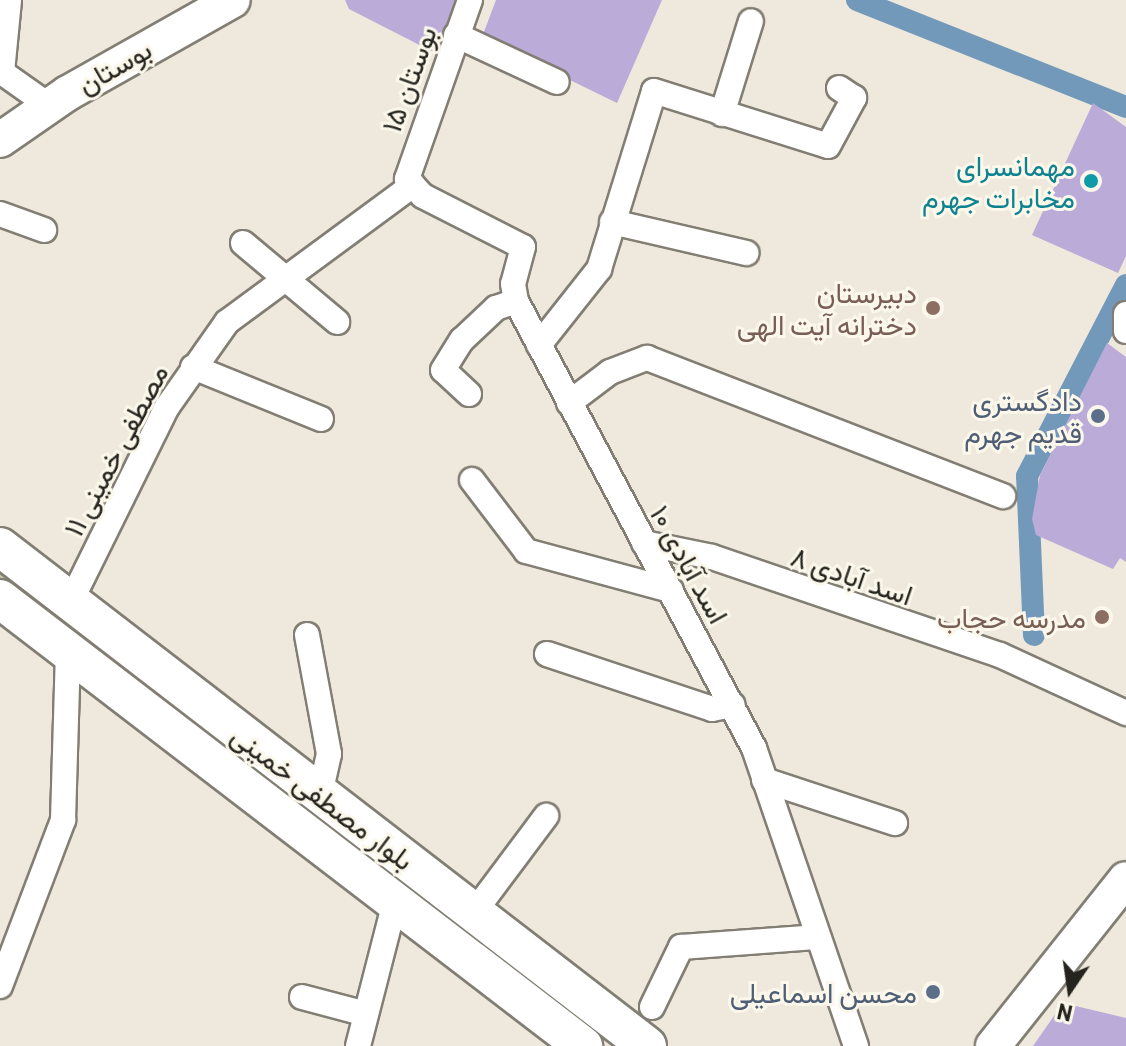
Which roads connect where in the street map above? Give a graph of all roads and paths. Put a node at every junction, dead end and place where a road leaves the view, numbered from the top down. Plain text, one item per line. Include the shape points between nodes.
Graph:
1 (9, 0) edge
2 (233, 0) edge
3 (470, 0) edge
4 (751, 21) dead end
5 (456, 35) junction
6 (1, 72) edge
7 (557, 82) dead end
8 (839, 88) dead end
9 (51, 107) junction
10 (722, 114) junction
11 (0, 140) edge
12 (410, 182) junction
13 (0, 214) edge
14 (612, 222) junction
15 (44, 230) dead end
16 (243, 243) dead end
17 (746, 253) dead end
18 (288, 278) junction
19 (516, 301) junction
20 (1126, 314) edge
21 (337, 322) dead end
22 (1126, 331) edge
23 (539, 345) junction
24 (193, 367) junction
25 (469, 394) dead end
26 (569, 403) junction
27 (321, 419) dead end
28 (472, 480) dead end
29 (1003, 496) dead end
30 (644, 543) junction
31 (0, 547) edge
32 (671, 590) junction
33 (0, 599) edge
34 (70, 603) junction
35 (307, 635) dead end
36 (68, 651) junction
37 (547, 654) dead end
38 (733, 705) junction
39 (1126, 713) edge
40 (764, 780) junction
41 (320, 794) junction
42 (546, 816) dead end
43 (895, 823) dead end
44 (1126, 879) edge
45 (395, 902) junction
46 (475, 911) junction
47 (816, 937) junction
48 (521, 949) junction
49 (496, 980) junction
50 (0, 986) edge
51 (302, 997) dead end
52 (652, 1007) dead end
53 (366, 1014) junction
54 (358, 1046) edge
55 (583, 1046) edge
56 (647, 1046) edge
57 (856, 1046) edge
58 (993, 1046) edge

1 - 6 street
2 - 9 main road, بوستان
3 - 5 street, بوستان ۱۵
4 - 10 street
5 - 7 street
5 - 12 street, بوستان ۱۵
6 - 9 street
8 - 10 street via 854,98 828,146
9 - 11 main road, بوستان
10 - 14 street via 654,91
12 - 18 street, مصطفی خمینی ۱۱
12 - 19 street via 523,247 513,284
13 - 15 street
14 - 17 street
14 - 23 street via 599,269
16 - 18 street
18 - 21 street
18 - 24 street, مصطفی خمینی ۱۱ via 227,322
19 - 23 street, اسد آبادی ۱۰
19 - 25 street via 496,308 462,340 443,370
20 - 22 street
23 - 26 street, اسد آبادی ۱۰
24 - 27 street
24 - 34 street, مصطفی خمینی ۱۱
26 - 29 street via 610,372 647,358
26 - 30 street, اسد آبادی ۱۰
28 - 32 street via 526,551
30 - 32 street, اسد آبادی ۱۰
30 - 39 street, اسد آبادی ۸ via 712,557 1000,655
31 - 34 main road, بلوار مصطفی خمینی
32 - 38 street, اسد آبادی ۱۰
33 - 36 main road, بلوار مصطفی خمینی
34 - 41 main road, بلوار مصطفی خمینی
35 - 41 street via 329,754
36 - 45 main road, بلوار مصطفی خمینی
36 - 50 street via 63,820
37 - 38 street via 712,709
38 - 40 street, اسد آبادی ۱۰
40 - 43 street
40 - 47 street, اسد آبادی ۱۰
41 - 46 main road, بلوار مصطفی خمینی
42 - 46 street
44 - 58 main road
45 - 49 main road, بلوار مصطفی خمینی
45 - 53 street
46 - 48 main road, بلوار مصطفی خمینی
47 - 52 street via 681,947
47 - 57 street, اسد آبادی ۱۰
48 - 49 main road
48 - 56 main road, بلوار مصطفی خمینی
49 - 55 main road, بلوار مصطفی خمینی
51 - 53 street
53 - 54 street

